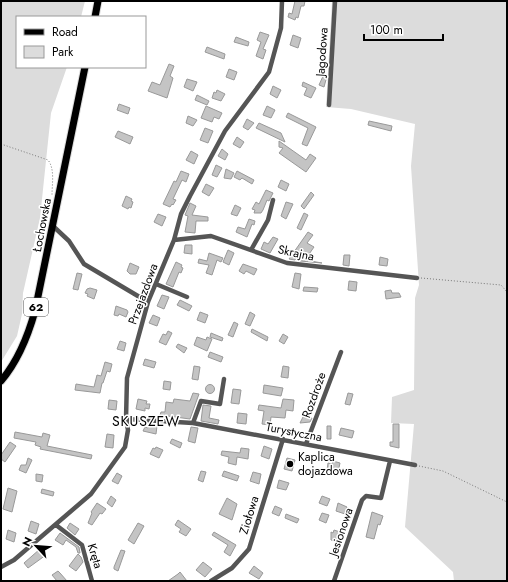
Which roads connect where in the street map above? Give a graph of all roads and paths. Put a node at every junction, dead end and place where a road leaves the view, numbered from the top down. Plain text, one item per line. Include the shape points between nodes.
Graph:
1 (98, 1) edge
2 (282, 1) edge
3 (336, 1) edge
4 (95, 16) edge
5 (85, 68) edge
6 (329, 105) dead end
7 (1, 144) edge
8 (52, 196) dead end
9 (273, 200) dead end
10 (53, 226) junction
11 (174, 240) junction
12 (251, 250) junction
13 (417, 278) joint
14 (156, 284) junction
15 (507, 292) edge
16 (187, 297) dead end
17 (148, 302) junction
18 (340, 352) dead end
19 (224, 379) dead end
20 (1, 381) edge
21 (126, 419) junction
22 (193, 423) junction
23 (283, 439) junction
24 (306, 444) junction
25 (390, 461) junction
26 (415, 466) joint
27 (507, 502) edge
28 (56, 525) junction
29 (1, 567) edge
30 (92, 581) edge
31 (212, 581) edge
32 (334, 581) edge

1 - 4 main road
2 - 11 street, Przejazdowa via 281,28 269,72 225,131 181,214
3 - 6 street, Jagodowa
5 - 10 main road, Łochowska / 62
7 - 8 path via 48,160 52,170
9 - 12 street via 268,220
10 - 17 street via 69,241 84,264
10 - 20 main road, Łochowska / 62 via 30,329 12,366
11 - 12 street, Skrajna via 211,236
11 - 14 street, Przejazdowa
12 - 13 street, Skrajna via 287,263
13 - 15 path via 501,285
14 - 16 street
14 - 17 street, Przejazdowa
17 - 21 street, Przejazdowa via 127,378
18 - 24 street, Rozdroże
19 - 22 street via 220,404 201,401
21 - 22 street, Turystyczna
21 - 28 street, Przejazdowa via 127,436 120,456 90,494
22 - 23 street, Turystyczna
23 - 24 street, Turystyczna
23 - 31 street, Ziołowa via 249,549 232,568
24 - 25 street, Turystyczna
25 - 26 street, Turystyczna
25 - 32 street, Jesionowa via 381,498 366,496 362,500
26 - 27 path via 443,471
28 - 29 street, Przejazdowa via 14,560
28 - 30 street, Kręta via 82,545

